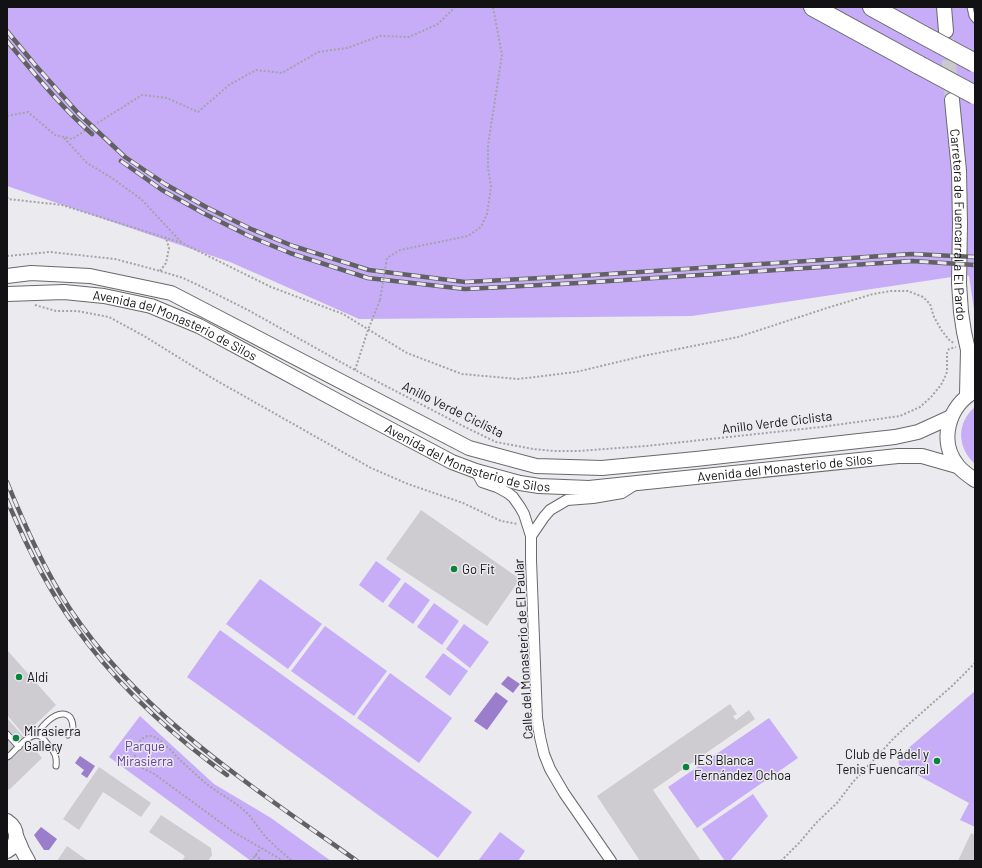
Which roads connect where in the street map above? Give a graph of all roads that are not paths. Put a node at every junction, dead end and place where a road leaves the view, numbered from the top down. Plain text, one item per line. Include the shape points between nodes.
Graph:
1 (813, 7) edge
2 (872, 7) edge
3 (944, 7) edge
4 (970, 7) edge
5 (975, 20) edge
6 (946, 31) tunnel mouth
7 (975, 64) edge
8 (975, 96) edge
9 (952, 100) tunnel mouth
10 (7, 276) edge
11 (7, 294) edge
12 (968, 351) edge
13 (971, 393) edge
14 (951, 417) junction
15 (957, 466) junction
16 (476, 471) junction
17 (975, 480) edge
18 (638, 483) junction
19 (532, 536) junction
20 (42, 727) junction
21 (7, 734) edge
22 (68, 735) dead end
23 (42, 737) junction
24 (29, 738) junction
25 (19, 747) junction
26 (7, 757) edge
27 (56, 766) dead end
28 (7, 821) edge
29 (16, 836) junction
30 (7, 852) edge
31 (24, 861) edge
32 (28, 861) edge
33 (611, 861) edge

1 - 8 highway, bridge
2 - 7 highway, bridge
3 - 6 street
4 - 5 lane
9 - 12 street, Carretera de Fuencarral a El Pardo via 959,171 959,283
10 - 14 street, Avenida del Monasterio de Silos via 90,276 171,293 469,448 536,466 602,468 895,437 918,432
11 - 16 street, Avenida del Monasterio de Silos via 64,292 104,296 151,306 199,326 452,462
12 - 13 street, Carretera de Fuencarral a El Pardo
13 - 14 street via 960,402
14 - 15 street via 947,434 949,450
15 - 17 street
15 - 18 street, Avenida del Monasterio de Silos via 922,456 898,456
16 - 18 street, Avenida del Monasterio de Silos via 539,486 589,488
16 - 19 street, Calle del Monasterio de El Paular via 482,482 513,497 524,514
18 - 19 street, Calle del Monasterio de El Paular via 622,493 568,500 550,510
19 - 33 street, Calle del Monasterio de El Paular via 538,718 544,754 559,785
20 - 22 lane via 56,715 64,714 70,717 73,723 73,729
20 - 23 lane
20 - 24 lane
21 - 25 lane
23 - 24 lane via 35,735
23 - 27 lane via 55,754
24 - 25 lane
25 - 26 lane
28 - 29 street
29 - 30 street
29 - 32 street
30 - 31 street

